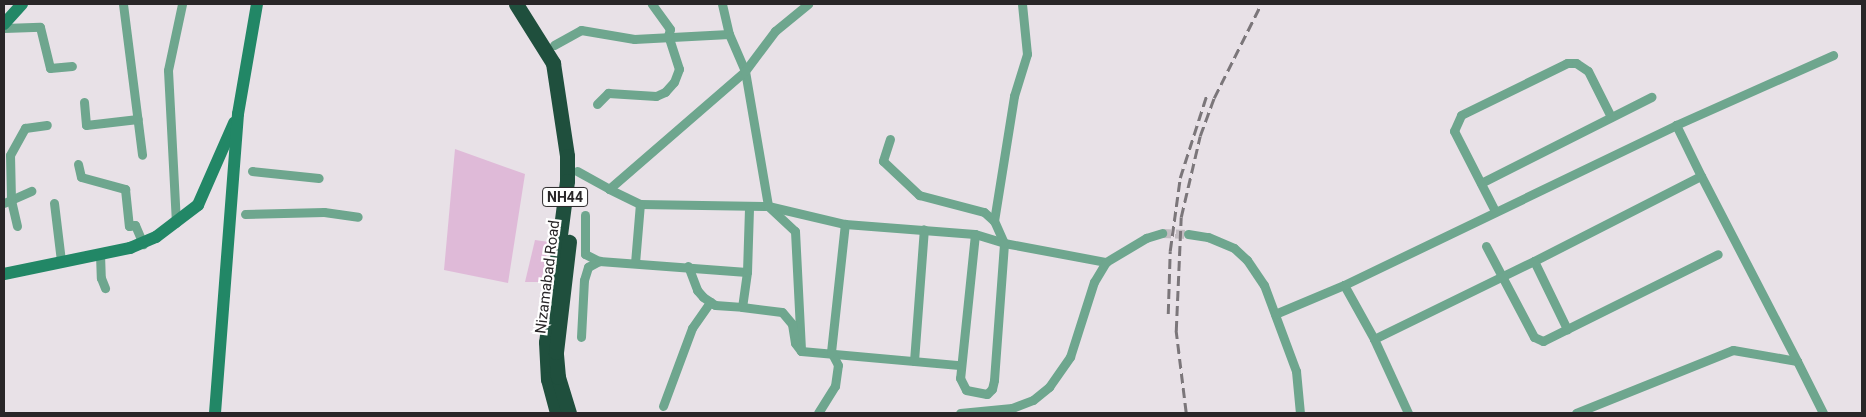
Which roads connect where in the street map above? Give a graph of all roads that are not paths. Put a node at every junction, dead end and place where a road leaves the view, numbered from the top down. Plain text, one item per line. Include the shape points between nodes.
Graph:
1 (22, 4) edge
2 (123, 4) edge
3 (182, 4) edge
4 (257, 4) edge
5 (516, 4) edge
6 (528, 4) edge
7 (652, 4) edge
8 (722, 4) edge
9 (808, 4) edge
10 (1022, 4) edge
11 (8, 14) edge
12 (4, 24) edge
13 (4, 28) edge
14 (729, 34) junction
15 (668, 36) junction
16 (554, 45) junction
17 (1833, 55) dead end
18 (72, 66) dead end
19 (745, 71) junction
20 (1651, 97) dead end
21 (84, 102) dead end
22 (597, 104) dead end
23 (238, 114) junction
24 (1611, 117) junction
25 (138, 119) junction
26 (47, 125) dead end
27 (1676, 125) junction
28 (890, 139) dead end
29 (142, 155) dead end
30 (78, 164) dead end
31 (252, 171) dead end
32 (577, 171) junction
33 (1700, 176) junction
34 (319, 178) dead end
35 (1481, 183) junction
36 (609, 189) junction
37 (32, 191) dead end
38 (8, 201) edge
39 (54, 203) dead end
40 (640, 204) junction
41 (768, 206) junction
42 (749, 207) junction
43 (1495, 211) junction
44 (245, 214) dead end
45 (585, 215) dead end
46 (358, 217) dead end
47 (994, 221) junction
48 (176, 223) junction
49 (845, 224) junction
50 (16, 226) dead end
51 (924, 229) junction
52 (1162, 233) tunnel mouth
53 (975, 234) junction
54 (1188, 234) tunnel mouth
55 (1004, 243) junction
56 (143, 244) junction
57 (1486, 246) dead end
58 (100, 254) junction
59 (1718, 254) dead end
60 (61, 261) junction
61 (599, 261) junction
62 (1534, 261) junction
63 (635, 262) junction
64 (1106, 262) junction
65 (688, 266) junction
66 (747, 272) junction
67 (4, 274) edge
68 (1502, 277) junction
69 (1344, 286) junction
70 (106, 288) dead end
71 (710, 302) junction
72 (742, 307) junction
73 (1276, 314) junction
74 (1567, 328) junction
75 (581, 337) dead end
76 (1374, 339) junction
77 (801, 351) junction
78 (831, 352) junction
79 (914, 361) junction
80 (1797, 361) junction
81 (959, 365) junction
82 (663, 406) dead end
83 (555, 407) edge
84 (216, 413) edge
85 (569, 413) edge
86 (818, 413) edge
87 (960, 413) edge
88 (1300, 413) edge
89 (1408, 413) edge
90 (1576, 413) edge
91 (1823, 413) edge

1 - 11 main road
2 - 25 street
3 - 48 street via 168,70
4 - 23 main road
5 - 83 highway, NH44 via 553,64 567,156 567,181 546,342 548,379
6 - 16 highway, Nizamabad Road / NH44
7 - 15 street via 670,29
8 - 14 street
9 - 19 street via 775,31
10 - 47 street via 1027,54 1014,96
11 - 12 main road
13 - 18 street via 40,27 50,68
14 - 15 street
14 - 19 street
15 - 16 street via 634,39 581,30
15 - 22 street via 679,69 665,92 656,96 608,93
16 - 32 highway, Nizamabad Road / NH44 via 563,77
17 - 27 street
19 - 36 street
19 - 41 street
20 - 24 street
21 - 25 street via 86,125
23 - 48 main road via 198,205
23 - 84 main road
24 - 35 street
24 - 35 street via 1588,71 1576,63 1567,63 1461,115 1454,131
25 - 29 street
26 - 38 street via 25,128 10,155
27 - 33 street
27 - 43 street
28 - 47 street via 883,161 919,195 984,212
30 - 56 street via 81,177 125,189 129,226 135,225
31 - 34 street
32 - 36 street
32 - 85 highway, Nizamabad Road / NH44 via 556,352 558,377
33 - 62 street
33 - 80 street
35 - 43 street
36 - 40 street
37 - 38 street
38 - 50 street
39 - 60 street
40 - 42 street
40 - 63 street
41 - 42 street
41 - 49 street
41 - 77 street via 795,231
42 - 66 street
43 - 69 street
44 - 46 street via 324,212
45 - 61 street via 585,254
47 - 55 street
48 - 56 main road
49 - 51 street
49 - 78 street
51 - 53 street
51 - 79 street
52 - 64 street via 1146,238
53 - 55 street
53 - 81 street
54 - 73 street via 1208,237 1234,248 1247,260 1264,285
55 - 64 street
55 - 81 street via 994,380 990,392 966,390 960,378
56 - 58 main road
57 - 68 street
58 - 60 main road
58 - 70 street via 101,278
59 - 74 street
60 - 67 main road
61 - 63 street
61 - 75 street via 588,267 584,280
62 - 68 street
62 - 74 street
63 - 65 street
64 - 87 street via 1094,282 1070,357 1054,382 1033,400 1012,408
65 - 66 street
65 - 71 street via 696,290
66 - 72 street
68 - 74 street via 1534,337 1543,341
68 - 76 street
69 - 73 street
69 - 76 street
71 - 72 street
71 - 82 street via 688,336
72 - 77 street via 782,312 792,324 795,343
73 - 88 street via 1296,372
76 - 89 street
77 - 78 street
78 - 79 street
78 - 86 street via 838,365 835,386
79 - 81 street
80 - 90 street via 1733,350
80 - 91 street

